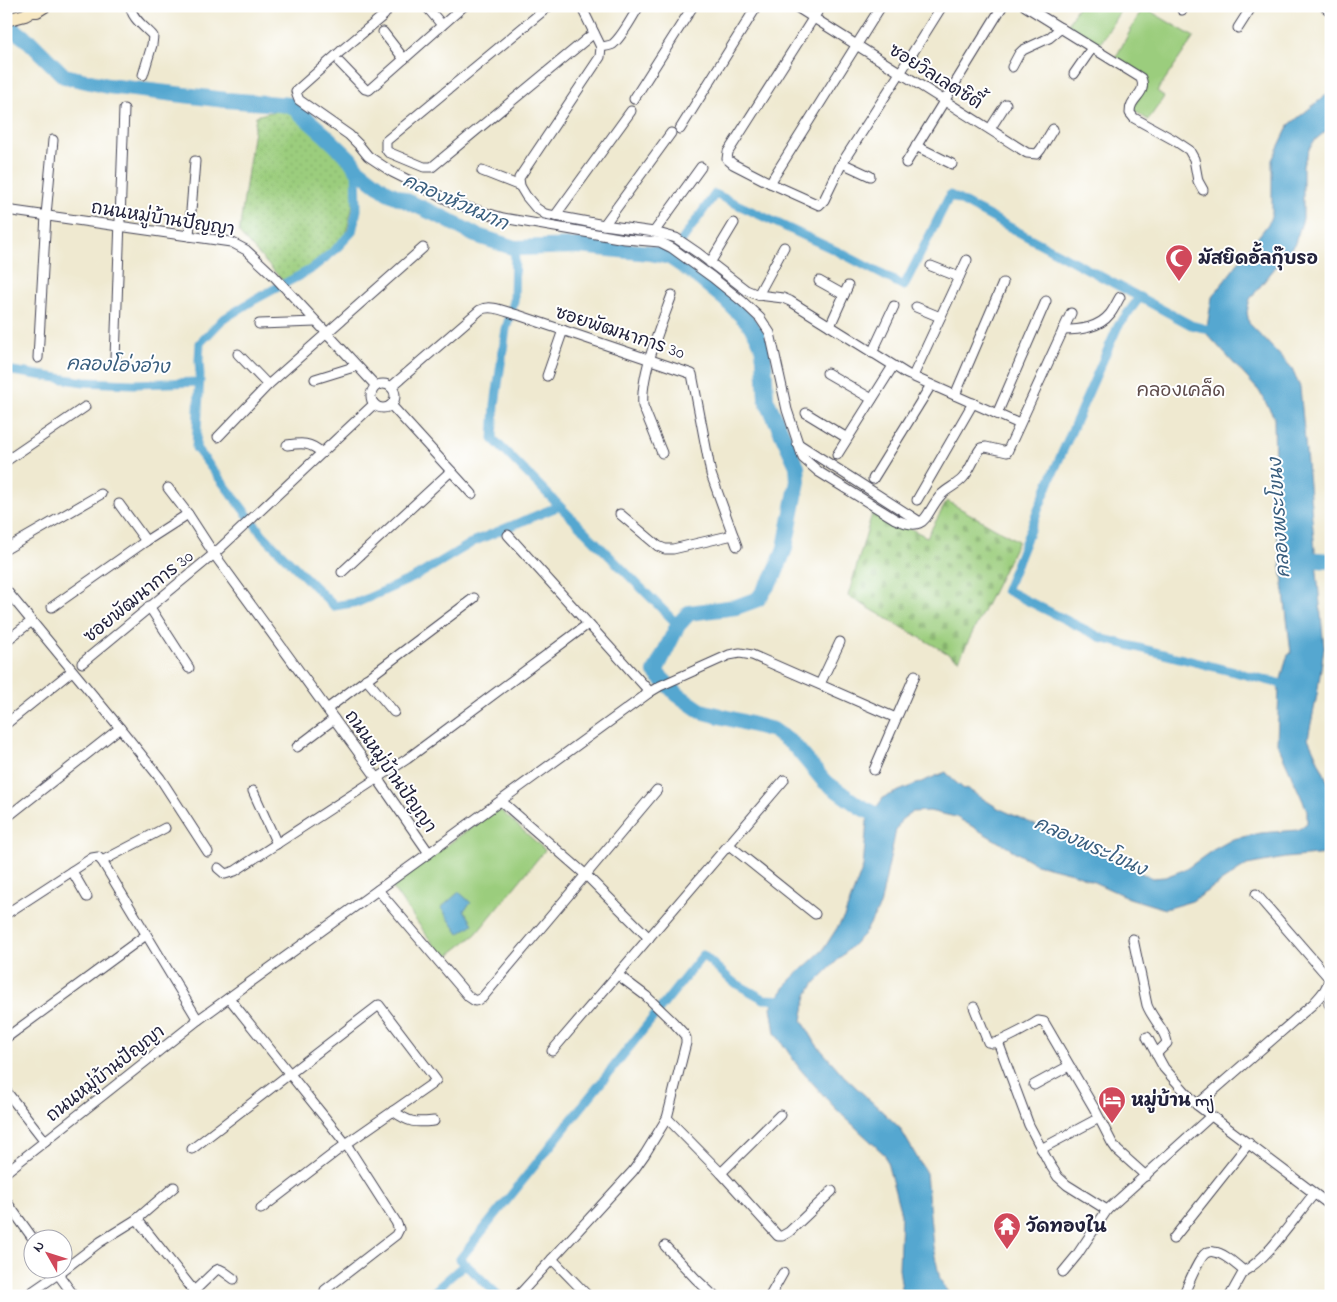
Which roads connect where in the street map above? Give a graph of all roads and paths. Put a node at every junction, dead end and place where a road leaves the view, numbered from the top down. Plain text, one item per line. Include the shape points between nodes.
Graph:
1 (45, 6) edge
2 (131, 6) edge
3 (385, 6) edge
4 (426, 6) edge
5 (464, 6) edge
6 (549, 6) edge
7 (581, 6) edge
8 (639, 6) edge
9 (693, 6) edge
10 (757, 6) edge
11 (795, 6) edge
12 (820, 6) edge
13 (881, 6) edge
14 (942, 6) edge
15 (1025, 6) edge
16 (1252, 6) edge
17 (1324, 6) edge
18 (1002, 7) edge
19 (30, 11) edge
20 (1331, 12) edge
21 (813, 18) junction
22 (6, 20) edge
23 (442, 25) junction
24 (1061, 28) junction
25 (1238, 28) dead end
26 (383, 32) dead end
27 (594, 33) junction
28 (856, 45) junction
29 (601, 47) junction
30 (1092, 48) junction
31 (404, 59) junction
32 (340, 63) dead end
33 (1012, 67) dead end
34 (900, 73) junction
35 (1074, 74) dead end
36 (143, 75) dead end
37 (634, 99) dead end
38 (944, 101) junction
39 (1006, 104) dead end
40 (124, 109) dead end
41 (631, 112) dead end
42 (680, 128) dead end
43 (990, 129) junction
44 (1053, 129) dead end
45 (671, 133) dead end
46 (53, 140) dead end
47 (916, 146) junction
48 (195, 161) dead end
49 (842, 163) junction
50 (906, 163) dead end
51 (952, 164) dead end
52 (701, 167) dead end
53 (482, 171) dead end
54 (870, 176) dead end
55 (770, 183) junction
56 (520, 186) junction
57 (1203, 190) dead end
58 (6, 210) edge
59 (46, 215) junction
60 (554, 216) junction
61 (734, 222) dead end
62 (604, 225) junction
63 (121, 226) junction
64 (654, 232) junction
65 (189, 236) junction
66 (784, 247) dead end
67 (423, 248) dead end
68 (967, 260) dead end
69 (710, 263) junction
70 (931, 266) dead end
71 (958, 277) junction
72 (819, 281) dead end
73 (1003, 283) dead end
74 (848, 286) dead end
75 (672, 295) dead end
76 (758, 295) junction
77 (844, 295) junction
78 (1120, 297) dead end
79 (1046, 301) dead end
80 (894, 306) dead end
81 (916, 307) dead end
82 (1071, 313) dead end
83 (940, 317) junction
84 (316, 322) junction
85 (259, 324) dead end
86 (830, 326) junction
87 (563, 330) junction
88 (1063, 330) junction
89 (326, 333) junction
90 (872, 353) junction
91 (238, 354) dead end
92 (38, 358) dead end
93 (116, 358) dead end
94 (650, 359) junction
95 (357, 366) junction
96 (893, 366) junction
97 (827, 374) dead end
98 (547, 376) dead end
99 (913, 376) junction
100 (315, 379) dead end
101 (268, 385) junction
102 (931, 385) junction
103 (376, 386) junction
104 (391, 387) junction
105 (955, 395) junction
106 (872, 399) junction
107 (972, 403) junction
108 (374, 404) junction
109 (391, 405) junction
110 (85, 406) dead end
111 (806, 413) dead end
112 (997, 414) junction
113 (1015, 422) dead end
114 (218, 437) dead end
115 (847, 438) junction
116 (797, 443) junction
117 (287, 445) dead end
118 (322, 453) junction
119 (662, 453) dead end
120 (837, 455) dead end
121 (6, 461) edge
122 (451, 471) junction
123 (873, 479) dead end
124 (168, 488) dead end
125 (101, 494) dead end
126 (472, 494) dead end
127 (917, 500) dead end
128 (119, 504) dead end
129 (188, 514) junction
130 (620, 514) dead end
131 (920, 522) junction
132 (508, 535) dead end
133 (733, 535) junction
134 (146, 540) junction
135 (737, 546) dead end
136 (6, 549) edge
137 (214, 554) junction
138 (342, 572) dead end
139 (6, 590) edge
140 (474, 598) dead end
141 (149, 606) junction
142 (52, 607) dead end
143 (32, 621) junction
144 (588, 624) junction
145 (6, 641) edge
146 (840, 642) dead end
147 (82, 663) dead end
148 (189, 668) dead end
149 (72, 670) junction
150 (915, 675) dead end
151 (366, 679) junction
152 (820, 684) junction
153 (650, 692) junction
154 (327, 709) junction
155 (394, 712) dead end
156 (896, 718) junction
157 (334, 719) junction
158 (6, 724) edge
159 (120, 728) junction
160 (296, 746) dead end
161 (874, 770) dead end
162 (377, 778) junction
163 (784, 780) dead end
164 (657, 790) dead end
165 (253, 791) dead end
166 (501, 801) junction
167 (6, 818) edge
168 (165, 828) dead end
169 (277, 844) junction
170 (729, 845) junction
171 (208, 852) dead end
172 (429, 853) junction
173 (102, 861) junction
174 (218, 868) dead end
175 (72, 871) junction
176 (586, 875) junction
177 (378, 890) junction
178 (1256, 894) dead end
179 (87, 897) dead end
180 (6, 914) edge
181 (815, 914) dead end
182 (146, 935) junction
183 (649, 938) junction
184 (1133, 939) dead end
185 (618, 975) junction
186 (229, 998) junction
187 (974, 1007) dead end
188 (198, 1020) junction
189 (1147, 1037) dead end
190 (6, 1038) edge
191 (998, 1042) junction
192 (552, 1051) dead end
193 (1156, 1054) junction
194 (1069, 1066) junction
195 (290, 1074) junction
196 (1034, 1085) dead end
197 (6, 1091) edge
198 (1197, 1105) junction
199 (393, 1111) junction
200 (780, 1115) dead end
201 (1211, 1116) junction
202 (667, 1118) junction
203 (1099, 1118) junction
204 (434, 1121) dead end
205 (45, 1141) junction
206 (1249, 1143) junction
207 (346, 1144) junction
208 (192, 1149) dead end
209 (1041, 1149) junction
210 (6, 1172) edge
211 (721, 1173) junction
212 (1146, 1176) junction
213 (174, 1187) dead end
214 (832, 1191) dead end
215 (1314, 1194) junction
216 (6, 1200) edge
217 (1331, 1206) edge
218 (261, 1210) dead end
219 (1107, 1210) junction
220 (137, 1219) junction
221 (27, 1230) edge
222 (1173, 1239) dead end
223 (666, 1246) dead end
224 (552, 1259) junction
225 (72, 1261) edge
226 (1244, 1271) junction
227 (1063, 1272) dead end
228 (783, 1273) dead end
229 (234, 1279) dead end
230 (46, 1280) edge
231 (62, 1280) edge
232 (325, 1290) dead end
233 (194, 1294) edge
234 (26, 1296) edge
235 (74, 1296) edge
236 (518, 1296) edge
237 (588, 1296) edge
238 (714, 1296) edge
239 (770, 1296) edge
240 (1183, 1296) edge
241 (1230, 1296) edge

1 - 19 street
2 - 36 street via 134,16 153,36
3 - 116 street via 384,15 296,91 300,100 349,135 368,156 403,178 456,204 503,218 660,242 672,248 743,302 766,325
4 - 23 street
5 - 23 street
6 - 27 street via 386,141 388,152 424,167 432,167
7 - 27 street
8 - 29 street via 618,39
9 - 37 street
10 - 42 street
11 - 21 street, ซอยวิลเลตซิตี้
12 - 21 street
13 - 28 street
14 - 34 street
15 - 24 street
16 - 25 street
17 - 20 street
18 - 38 street
19 - 22 street
21 - 28 street, ซอยวิลเลตซิตี้
21 - 55 street via 728,152 727,159 733,164
23 - 31 street
24 - 30 street
24 - 33 street via 1050,38 1023,50
26 - 31 street
27 - 29 street
28 - 34 street, ซอยวิลเลตซิตี้
28 - 55 street
29 - 56 street via 600,57 519,178
30 - 35 street
30 - 57 street via 1141,78 1142,90 1130,105 1130,114 1189,150
31 - 32 street via 367,90
34 - 38 street, ซอยวิลเลตซิตี้
34 - 49 street
38 - 43 street, ซอยวิลเลตซิตี้
38 - 47 street
39 - 43 street
40 - 63 street
41 - 60 street
43 - 44 street, ซอยวิลเลตซิตี้ via 1027,153 1037,154
45 - 62 street
46 - 59 street
47 - 50 street
47 - 51 street
48 - 65 street
49 - 54 street
49 - 55 street via 819,205
52 - 64 street
53 - 56 street
56 - 60 street via 536,208
58 - 59 street, ถนนหมู่บ้านปัญญา
59 - 63 street, ถนนหมู่บ้านปัญญา
59 - 92 street
60 - 62 street
61 - 69 street
62 - 64 street
63 - 65 street, ถนนหมู่บ้านปัญญา
63 - 93 street
64 - 69 street via 676,238
65 - 84 street, ถนนหมู่บ้านปัญญา via 231,242 246,250
66 - 76 street
67 - 89 street
68 - 71 street
69 - 76 street
70 - 71 street
71 - 83 street
72 - 77 street
73 - 105 street
74 - 77 street
75 - 94 street
76 - 86 street via 790,300
77 - 86 street
78 - 88 street via 1104,320 1078,330
79 - 112 street
80 - 90 street
81 - 83 street
82 - 88 street
83 - 99 street
84 - 85 street
84 - 89 street, ถนนหมู่บ้านปัญญา
86 - 90 street
87 - 94 street, ซอยพัฒนาการ 30
87 - 98 street
87 - 104 street, ซอยพัฒนาการ 30 via 485,307
88 - 131 street via 1006,452 982,448 964,477 940,496
89 - 95 street, ถนนหมู่บ้านปัญญา
89 - 101 street
90 - 96 street
91 - 101 street
94 - 119 street via 643,406
94 - 133 street, ซอยพัฒนาการ 30 via 692,374 711,474
95 - 100 street
95 - 103 street, ถนนหมู่บ้านปัญญา
96 - 99 street
96 - 106 street
97 - 106 street
99 - 102 street
101 - 114 street
102 - 105 street
102 - 123 street
103 - 104 street via 384,384
103 - 108 street via 371,396
104 - 109 street via 395,394
105 - 107 street
106 - 115 street
107 - 112 street
107 - 127 street
108 - 109 street via 384,408
108 - 118 street
109 - 122 street
110 - 121 street
111 - 115 street
112 - 113 street
115 - 120 street
116 - 131 street
116 - 131 street via 807,464 819,472 894,519 907,525
117 - 118 street via 309,444
118 - 137 street
122 - 126 street
122 - 138 street
124 - 129 street, ถนนหมู่บ้านปัญญา
125 - 136 street
128 - 134 street
129 - 134 street
129 - 137 street, ถนนหมู่บ้านปัญญา
130 - 133 street via 665,549
132 - 144 street
133 - 135 street, ซอยพัฒนาการ 30
134 - 142 street
137 - 141 street, ซอยพัฒนาการ 30
137 - 154 street, ถนนหมู่บ้านปัญญา
139 - 143 street
140 - 151 street
141 - 147 street, ซอยพัฒนาการ 30
141 - 148 street
143 - 145 street
143 - 149 street
144 - 153 street
144 - 162 street
146 - 152 street
149 - 158 street
149 - 159 street
150 - 156 street
151 - 154 street
151 - 155 street
152 - 153 street via 752,654 740,653 729,655
152 - 156 street
153 - 166 street
154 - 157 street, ถนนหมู่บ้านปัญญา
156 - 161 street
157 - 160 street
157 - 162 street, ถนนหมู่บ้านปัญญา
159 - 167 street
159 - 171 street via 160,778
162 - 169 street
162 - 172 street, ถนนหมู่บ้านปัญญา
163 - 170 street
164 - 176 street
165 - 169 street
166 - 172 street
166 - 176 street
168 - 173 street
169 - 174 street via 235,872 225,874
170 - 181 street
170 - 183 street
172 - 177 street, ถนนหมู่บ้านปัญญา
173 - 175 street via 98,857 92,858
173 - 182 street
175 - 179 street
175 - 180 street
176 - 177 street via 482,998 475,1001
176 - 183 street
177 - 186 street, ถนนหมู่บ้านปัญญา
178 - 198 street via 1329,978 1328,984 1313,1004
182 - 188 street
182 - 190 street
183 - 185 street
184 - 193 street via 1146,1005 1167,1038 1167,1043
185 - 192 street
185 - 202 street via 646,996 686,1038
186 - 188 street, ถนนหมู่บ้านปัญญา
186 - 195 street
187 - 191 street via 988,1042
188 - 205 street, ถนนหมู่บ้านปัญญา
189 - 193 street
191 - 194 street via 1042,1020
191 - 209 street
193 - 198 street via 1164,1068
194 - 196 street
194 - 203 street
195 - 199 street via 379,1005 436,1080
195 - 207 street
195 - 208 street
197 - 205 street
198 - 201 street
199 - 204 street via 413,1122
199 - 207 street
200 - 211 street
201 - 206 street
201 - 212 street
202 - 211 street
202 - 224 street via 633,1171
203 - 209 street
203 - 212 street via 1117,1150
205 - 210 street, ถนนหมู่บ้านปัญญา
206 - 215 street
206 - 222 street
207 - 218 street
207 - 232 street via 399,1229 396,1236
209 - 219 street via 1063,1181
211 - 214 street via 780,1236 789,1232
212 - 219 street
213 - 220 street
215 - 217 street
215 - 226 street via 1276,1242
216 - 221 street
219 - 227 street
220 - 225 street
220 - 233 street
223 - 238 street
224 - 236 street
224 - 237 street
226 - 240 street via 1222,1255 1204,1253
226 - 241 street
228 - 239 street
229 - 233 street via 219,1269
230 - 234 street
231 - 235 street

